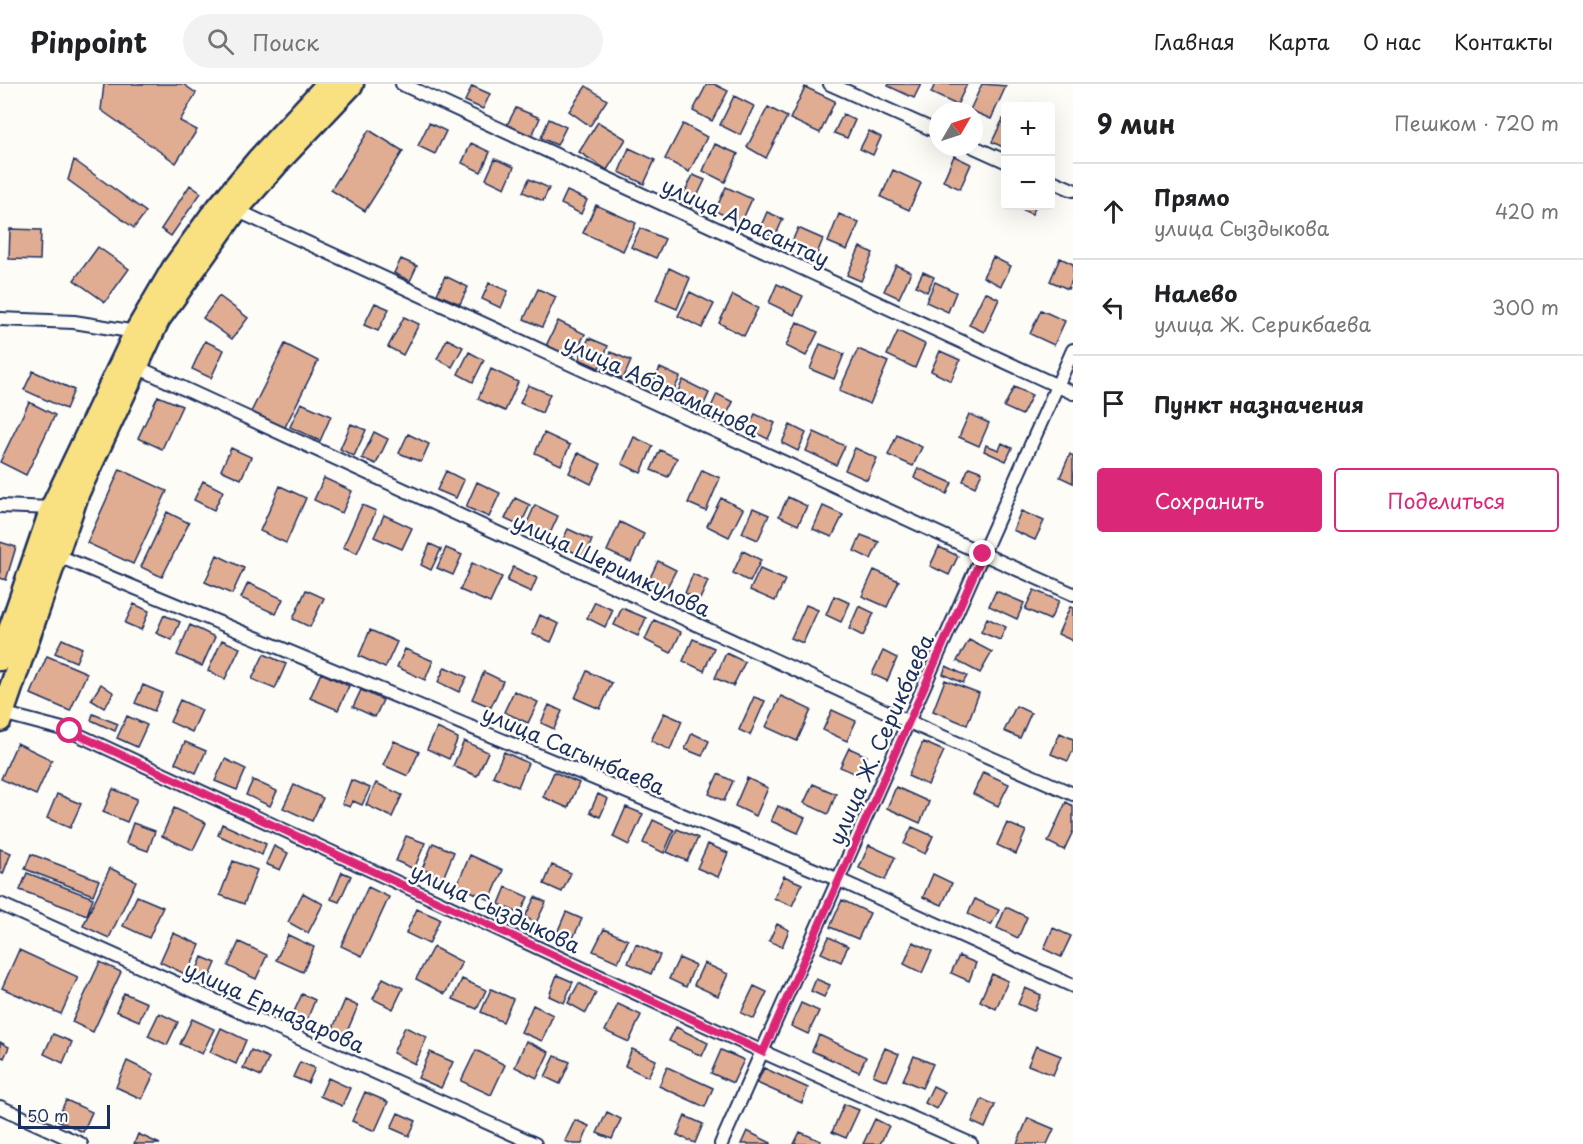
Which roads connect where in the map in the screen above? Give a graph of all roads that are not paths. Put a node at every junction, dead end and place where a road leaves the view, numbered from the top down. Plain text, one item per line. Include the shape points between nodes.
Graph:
1 (328, 84) edge
2 (352, 84) edge
3 (402, 84) edge
4 (830, 84) edge
5 (929, 128) edge
6 (983, 151) edge
7 (1001, 159) edge
8 (1055, 182) edge
9 (1073, 190) edge
10 (236, 210) junction
11 (0, 319) edge
12 (136, 332) junction
13 (1073, 350) edge
14 (137, 366) junction
15 (1057, 386) junction
16 (1073, 393) edge
17 (0, 506) edge
18 (52, 507) junction
19 (983, 554) junction
20 (56, 555) junction
21 (1073, 594) edge
22 (0, 659) edge
23 (1, 716) edge
24 (909, 722) junction
25 (1073, 794) edge
26 (839, 880) junction
27 (0, 904) edge
28 (1073, 986) edge
29 (763, 1052) junction
30 (0, 1107) edge
31 (81, 1144) edge
32 (535, 1144) edge
33 (721, 1144) edge
34 (971, 1144) edge

1 - 12 highway via 212,215 173,269
2 - 10 highway
3 - 15 street, улица Арасантау
4 - 5 street
6 - 7 street
8 - 9 street
10 - 14 highway via 158,320
10 - 19 street, улица Абдраманова
11 - 12 street via 74,322
12 - 18 highway
13 - 15 street, улица Ж. Серикбаева
14 - 20 highway via 78,492
14 - 24 street, улица Шеримкулова
15 - 16 street, улица Арасантау
15 - 19 street, улица Ж. Серикбаева
17 - 18 street
18 - 22 highway
19 - 21 street, улица Абдраманова
19 - 24 street, улица Ж. Серикбаева
20 - 23 highway
20 - 26 street, улица Сагынбаева
23 - 29 street, улица Сыздыкова via 70,731
24 - 25 street, улица Шеримкулова
24 - 26 street, улица Ж. Серикбаева
26 - 28 street, улица Сагынбаева
26 - 29 street, улица Ж. Серикбаева
27 - 32 street, улица Ерназарова
29 - 33 street, улица Ж. Серикбаева
29 - 34 street, улица Сыздыкова
30 - 31 street

